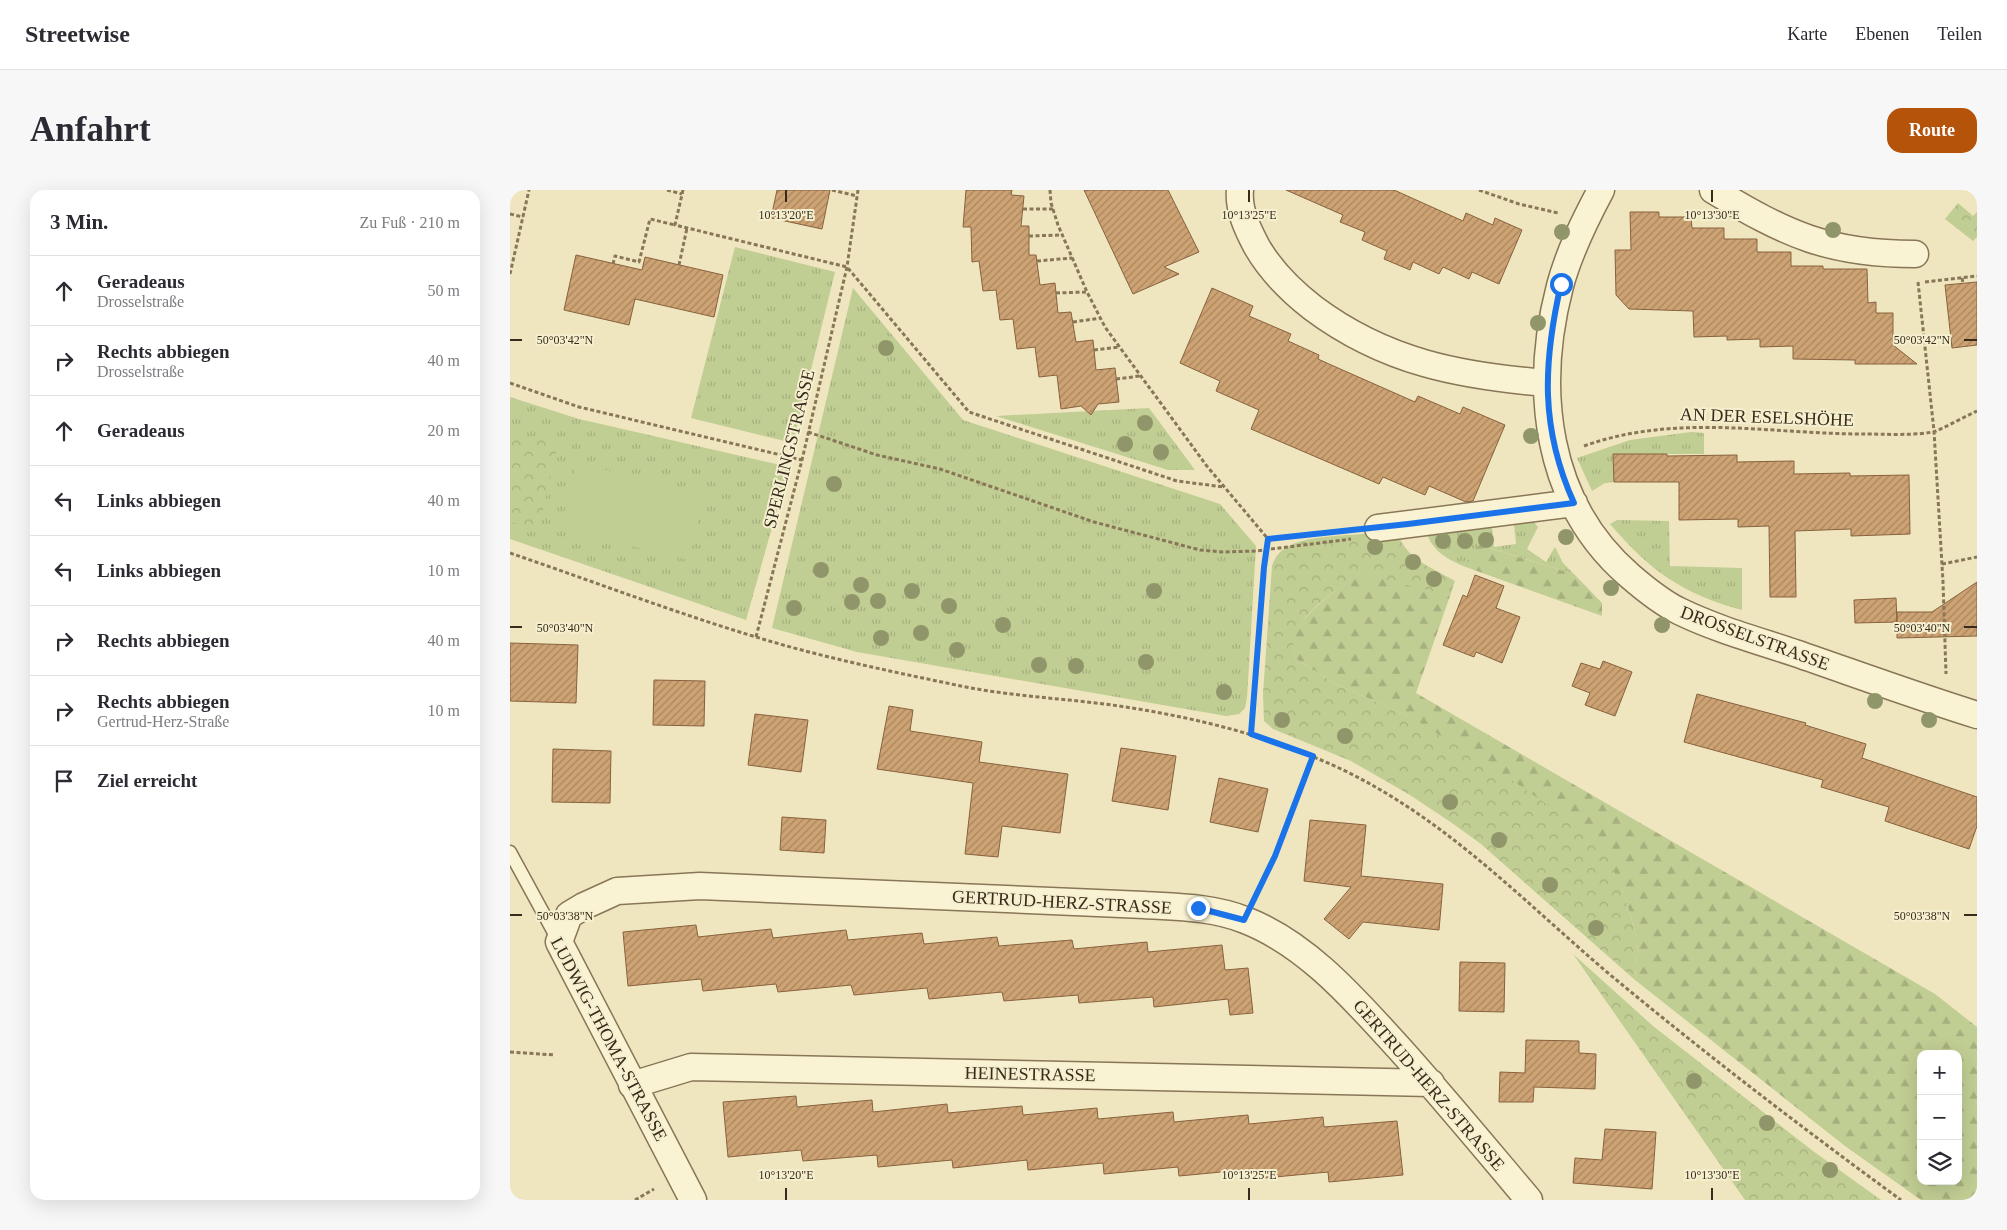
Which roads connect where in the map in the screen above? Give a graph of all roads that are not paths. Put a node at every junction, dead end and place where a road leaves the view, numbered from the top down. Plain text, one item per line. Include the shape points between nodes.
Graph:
1 (1240, 190) edge
2 (1601, 190) edge
3 (1713, 190) edge
4 (1916, 254) road end
5 (1547, 383) junction
6 (1574, 503) junction
7 (1369, 533) road end
8 (1977, 715) edge
9 (510, 852) edge
10 (559, 942) junction
11 (1431, 1083) junction
12 (632, 1085) junction
13 (693, 1200) edge
14 (1529, 1200) edge

1 - 5 street via 1243,215 1263,258 1287,285 1326,317 1405,359 1464,374
2 - 5 street, DROSSELSTRASSE via 1584,223 1561,284 1555,308
3 - 4 street via 1763,220 1805,239 1859,251
5 - 6 street, DROSSELSTRASSE via 1556,456
6 - 7 street
6 - 8 street, DROSSELSTRASSE via 1600,548 1649,592 1678,610 1726,630
9 - 10 lane, LUDWIG-THOMA-STRASSE
10 - 11 street, GERTRUD-HERZ-STRASSE via 569,916 617,891 700,886 1198,908 1244,920 1296,946 1362,1007
10 - 12 street, LUDWIG-THOMA-STRASSE
11 - 12 street, HEINESTRASSE via 691,1067
11 - 14 street, GERTRUD-HERZ-STRASSE
12 - 13 street, LUDWIG-THOMA-STRASSE

